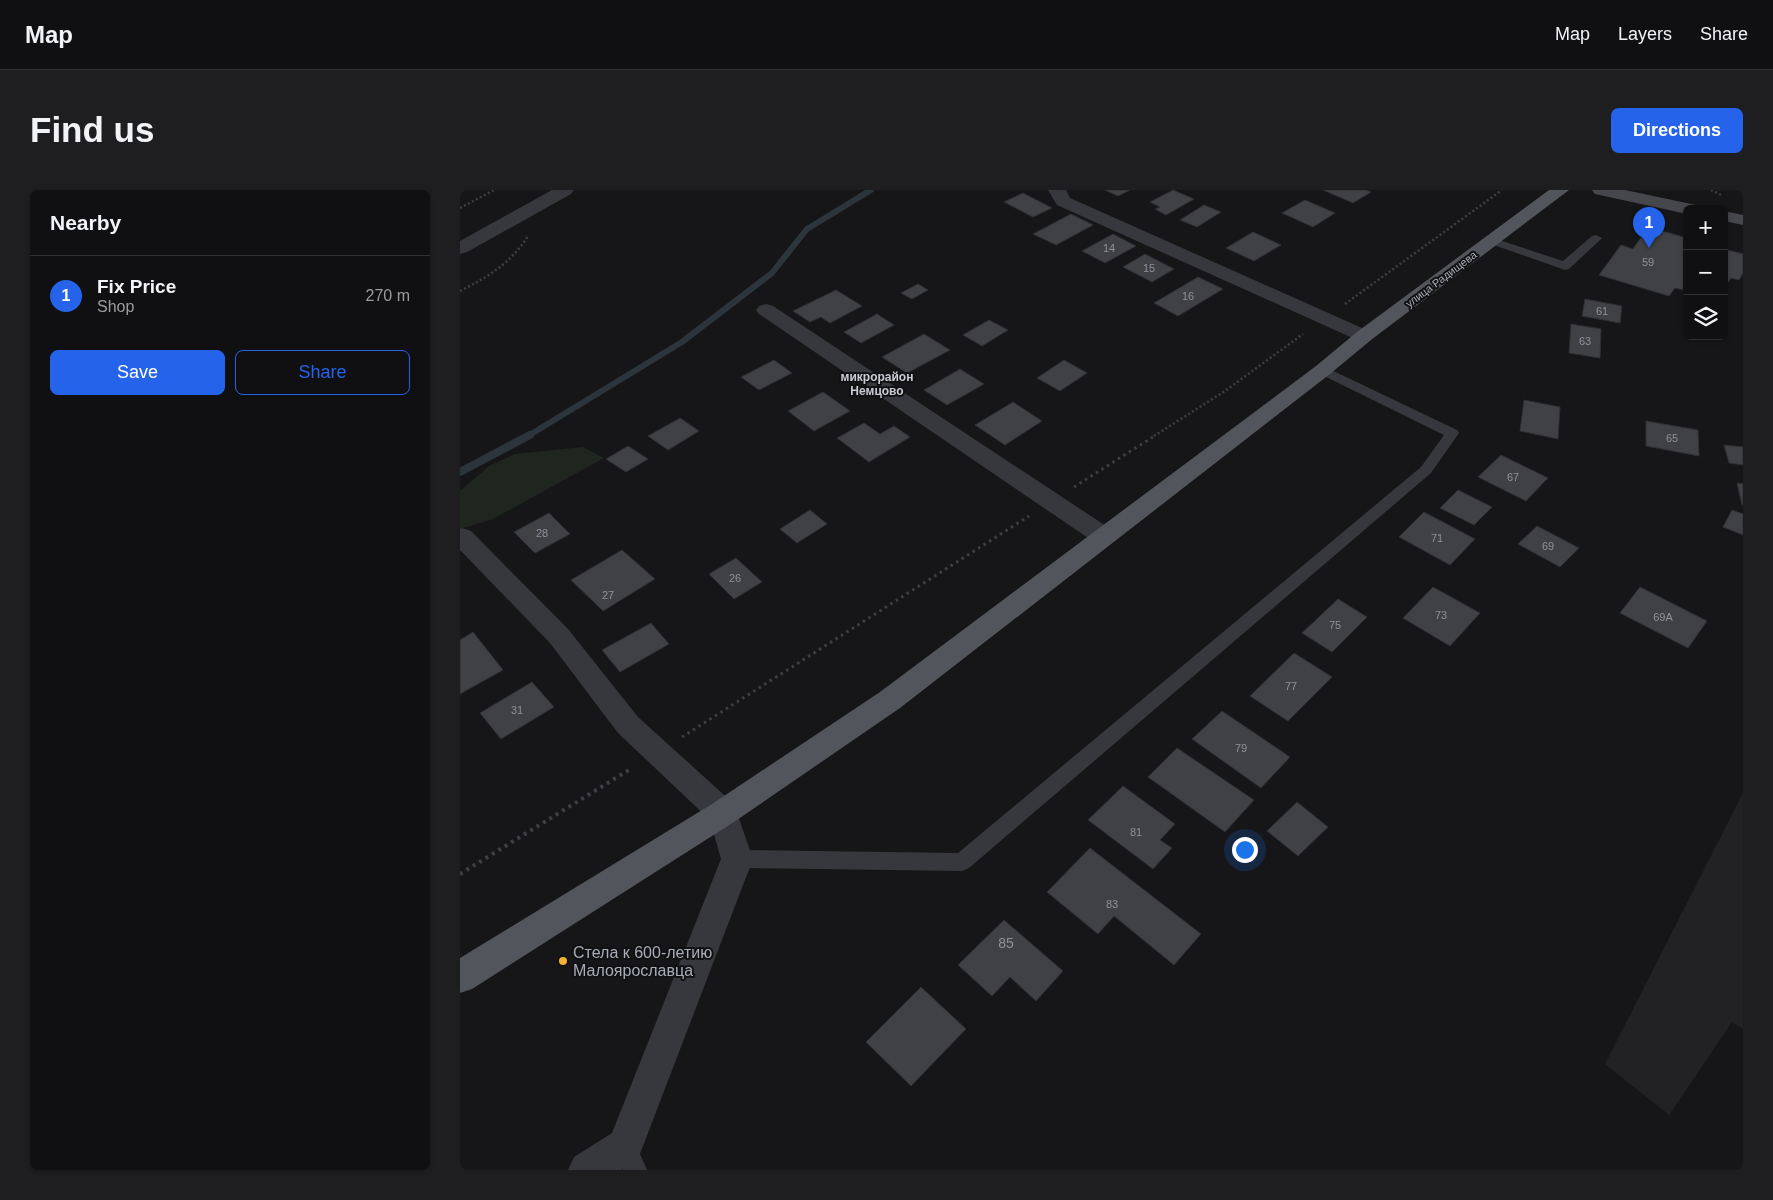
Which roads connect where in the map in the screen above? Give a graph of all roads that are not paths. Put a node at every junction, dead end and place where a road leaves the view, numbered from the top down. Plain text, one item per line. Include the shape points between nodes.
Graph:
1 (566, 190) edge
2 (1057, 190) edge
3 (1560, 190) edge
4 (1600, 190) edge
5 (1683, 208) edge
6 (1728, 217) edge
7 (1743, 220) edge
8 (1596, 238) dead end
9 (1492, 241) junction
10 (460, 248) edge
11 (766, 310) dead end
12 (1364, 336) junction
13 (1323, 370) junction
14 (1103, 536) junction
15 (462, 537) dead end
16 (723, 813) junction
17 (737, 859) junction
18 (460, 977) edge
19 (625, 1162) edge
20 (587, 1170) edge

1 - 10 street
2 - 12 street via 1063,201
3 - 9 main road, улица Радищева
4 - 5 main road
6 - 7 main road
8 - 9 lane via 1565,266
9 - 12 main road, улица Радищева
11 - 14 street
12 - 13 main road, улица Радищева
13 - 14 main road, улица Радищева
13 - 17 lane via 1452,433 1426,470 962,862
14 - 16 main road, улица Радищева via 890,700
15 - 16 street via 559,636 628,725
16 - 17 street
16 - 18 main road, улица Радищева
17 - 19 street
19 - 20 street

